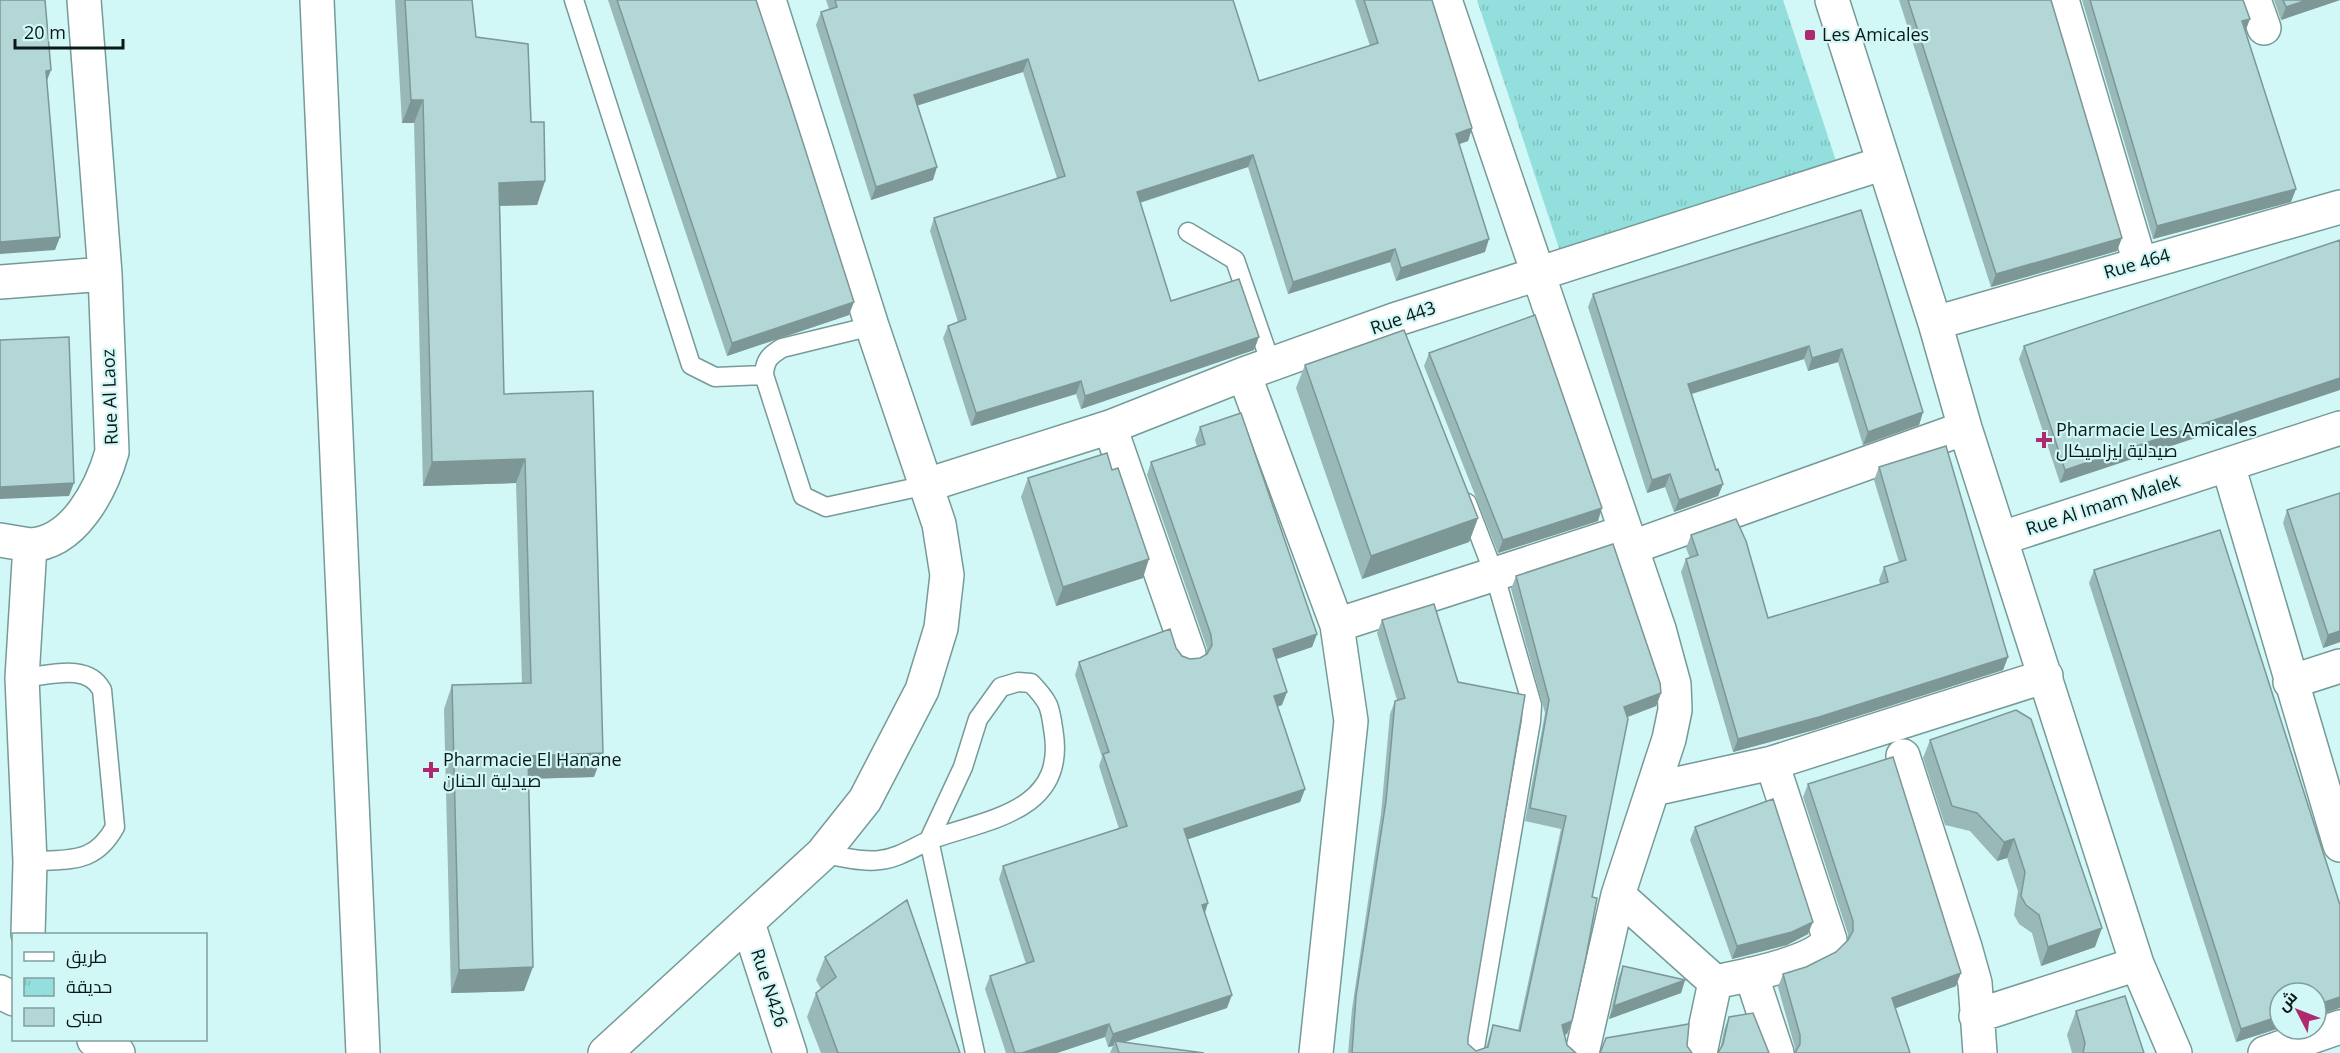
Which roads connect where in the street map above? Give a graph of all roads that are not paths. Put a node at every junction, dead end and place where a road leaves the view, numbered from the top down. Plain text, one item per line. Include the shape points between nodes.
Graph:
1 (84, 0) edge
2 (317, 0) edge
3 (574, 0) edge
4 (769, 0) edge
5 (1445, 0) edge
6 (1832, 0) edge
7 (2062, 0) edge
8 (1884, 163) junction
9 (2340, 207) edge
10 (1188, 232) dead end
11 (2140, 263) junction
12 (1536, 273) junction
13 (105, 274) junction
14 (0, 282) edge
15 (1935, 322) junction
16 (872, 326) junction
17 (1257, 369) junction
18 (764, 375) junction
19 (1110, 427) junction
20 (1965, 428) junction
21 (2340, 428) edge
22 (2228, 465) junction
23 (927, 485) junction
24 (1460, 487) edge
25 (2002, 538) junction
26 (1628, 540) junction
27 (15, 542) edge
28 (1495, 576) junction
29 (1337, 625) junction
30 (1189, 654) dead end
31 (2340, 666) edge
32 (2046, 676) junction
33 (22, 678) junction
34 (2290, 682) junction
35 (1903, 756) dead end
36 (1772, 763) junction
37 (1653, 789) junction
38 (929, 840) junction
39 (2340, 845) edge
40 (822, 854) junction
41 (30, 862) junction
42 (1618, 895) junction
43 (748, 923) junction
44 (28, 933) edge
45 (2137, 964) junction
46 (1751, 974) junction
47 (1715, 982) junction
48 (1976, 1016) junction
49 (2340, 1027) edge
50 (96, 1041) edge
51 (118, 1053) edge
52 (363, 1053) edge
53 (605, 1053) edge
54 (790, 1053) edge
55 (975, 1053) edge
56 (1316, 1053) edge
57 (1474, 1053) edge
58 (1582, 1053) edge
59 (1700, 1053) edge
60 (1777, 1053) edge
61 (1980, 1053) edge
62 (2175, 1053) edge
63 (2265, 1053) edge

1 - 13 street, Rue Al Laoz
2 - 52 street
3 - 18 lane via 691,365 716,377
4 - 16 street
5 - 12 street
6 - 8 street
7 - 11 street
8 - 12 street, Rue 443
8 - 15 street
9 - 11 street, Rue 464
10 - 17 lane via 1235,260
11 - 15 street, Rue 464
12 - 17 street, Rue 443 via 1397,326
12 - 26 street
13 - 14 street
13 - 27 street, Rue Al Laoz via 112,452 105,478 72,525 43,544
15 - 20 street
16 - 18 lane via 782,348 765,362
16 - 23 street
17 - 19 street, Rue 443
17 - 29 street
18 - 23 lane via 803,495 813,503 825,507
19 - 23 street, Rue 443
19 - 30 street
20 - 25 street
20 - 26 street
21 - 22 street, Rue Al Imam Malek
22 - 25 street, Rue Al Imam Malek
22 - 34 street
23 - 40 street via 939,524 947,574 941,628 922,690 891,752 865,800
24 - 28 lane
25 - 32 street
26 - 28 street
26 - 37 street via 1674,684 1673,720
27 - 33 street, Rue Al Laoz
28 - 29 street
28 - 57 lane via 1532,705
29 - 56 street via 1351,721
31 - 34 street
32 - 36 street
32 - 45 street
33 - 41 street, Rue Al Laoz
33 - 41 lane via 83,672 99,683 115,827 106,844 90,856
34 - 39 street
35 - 48 street via 1965,947 1975,983
36 - 37 street
36 - 46 street via 1830,940 1824,948
37 - 42 street
38 - 38 lane via 1021,809 1047,785 1054,768 1049,701 1031,683 1001,687 978,719 963,767
38 - 40 lane via 880,861
38 - 55 lane
40 - 43 street
41 - 44 street, Rue Al Laoz
42 - 47 street
42 - 58 street
43 - 53 street
43 - 54 street, Rue N426
45 - 48 street
45 - 62 street
46 - 47 street
46 - 60 street
47 - 59 street
48 - 61 street
49 - 63 street
50 - 51 street

